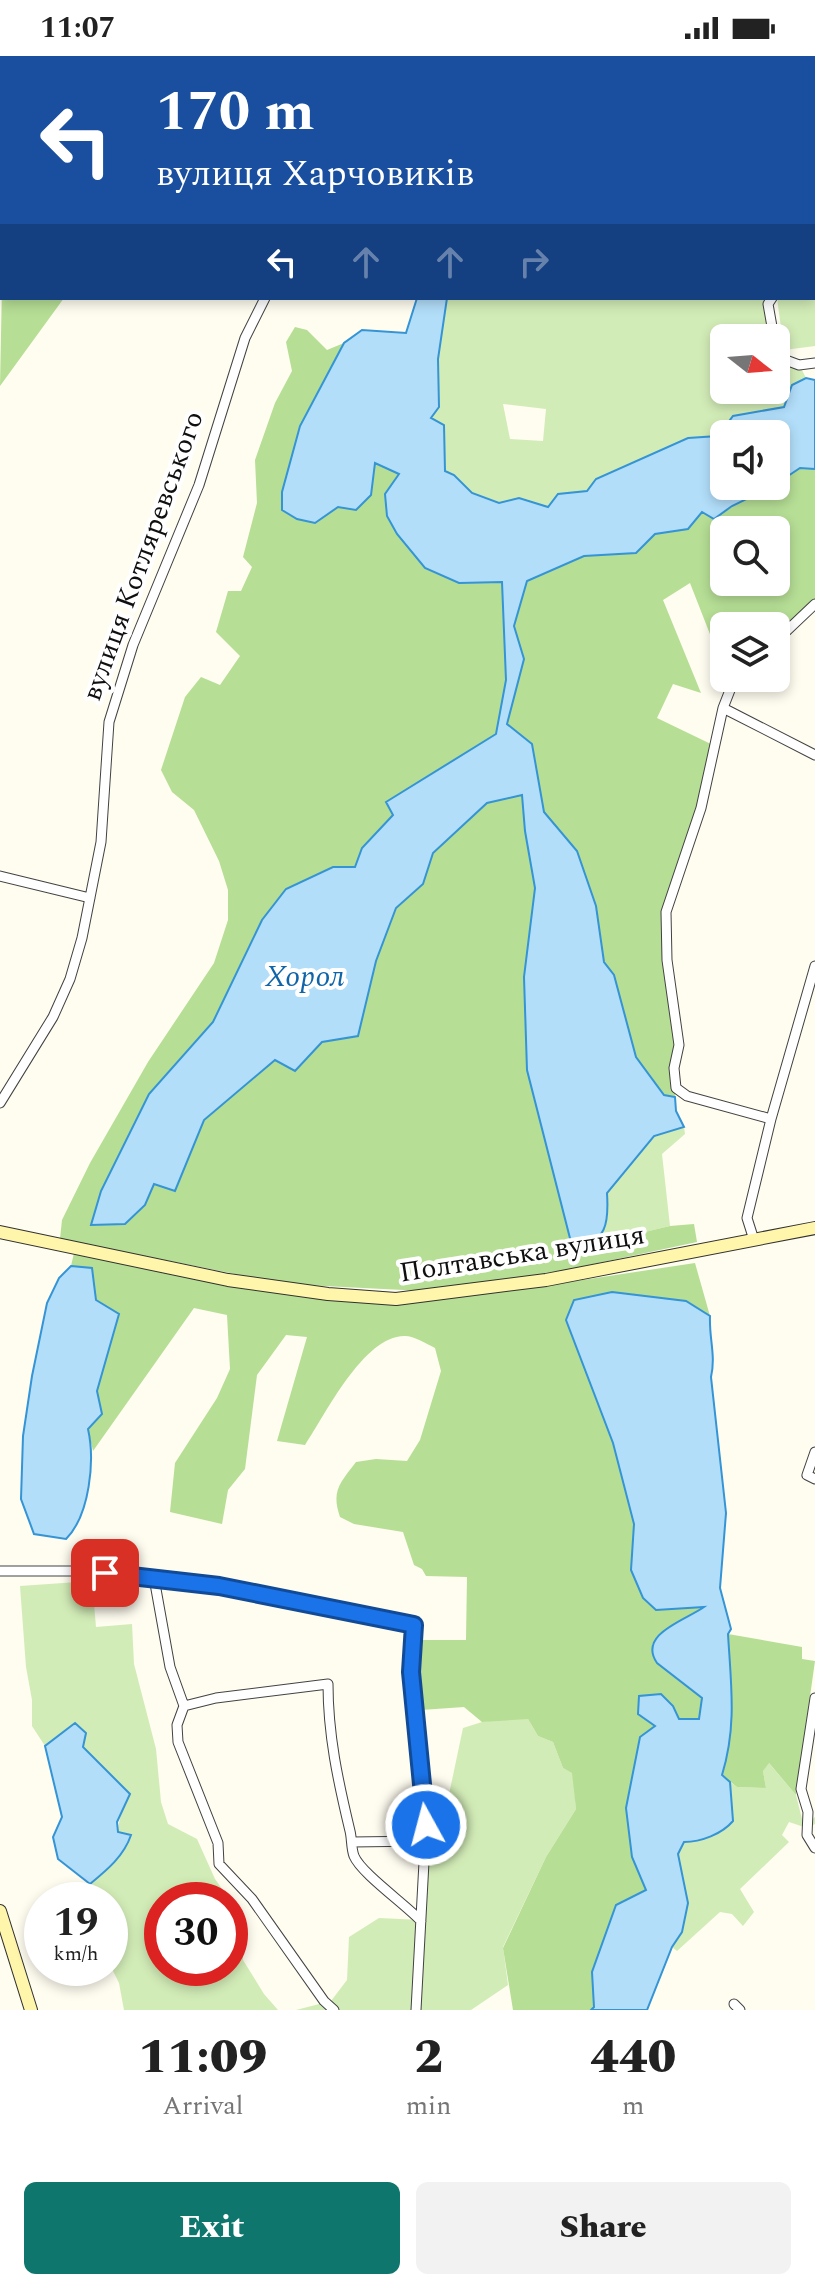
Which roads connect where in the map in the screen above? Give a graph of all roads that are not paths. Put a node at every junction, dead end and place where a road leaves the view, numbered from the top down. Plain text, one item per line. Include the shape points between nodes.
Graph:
1 (264, 300) edge
2 (769, 300) edge
3 (773, 324) edge
4 (790, 362) edge
5 (815, 363) edge
6 (815, 604) edge
7 (790, 628) edge
8 (729, 692) edge
9 (723, 708) junction
10 (815, 755) edge
11 (0, 876) edge
12 (90, 898) junction
13 (815, 966) edge
14 (0, 1103) edge
15 (771, 1119) junction
16 (815, 1228) edge
17 (0, 1232) edge
18 (754, 1240) junction
19 (815, 1452) edge
20 (815, 1479) edge
21 (0, 1571) edge
22 (154, 1578) junction
23 (815, 1698) edge
24 (184, 1706) junction
25 (811, 1812) edge
26 (425, 1841) junction
27 (352, 1842) junction
28 (815, 1848) edge
29 (0, 1911) edge
30 (421, 1921) junction
31 (31, 2010) edge
32 (334, 2010) edge
33 (416, 2010) edge

1 - 12 street, вулиця Котляревського via 245,338 199,485 133,645 109,722 101,842
2 - 3 street
4 - 5 street
6 - 7 street
8 - 9 street
9 - 10 street
9 - 15 street via 701,808 666,912 679,1045 676,1088 687,1096
11 - 12 street
12 - 14 street, вулиця Котляревського via 73,970 53,1017
13 - 15 street
15 - 18 street via 747,1218
16 - 18 street, Полтавська вулиця
17 - 18 street, Полтавська вулиця via 228,1280 396,1299 546,1280
19 - 20 street via 807,1475
21 - 22 street
22 - 24 street via 170,1667
22 - 26 street via 414,1625 411,1672
23 - 25 street via 801,1789
24 - 27 street via 328,1684 328,1722
24 - 32 street via 178,1742 218,1843 219,1864 252,1899
25 - 28 street via 807,1835
26 - 27 street
26 - 30 street
27 - 30 street via 354,1857 370,1876
29 - 31 street
30 - 33 street

